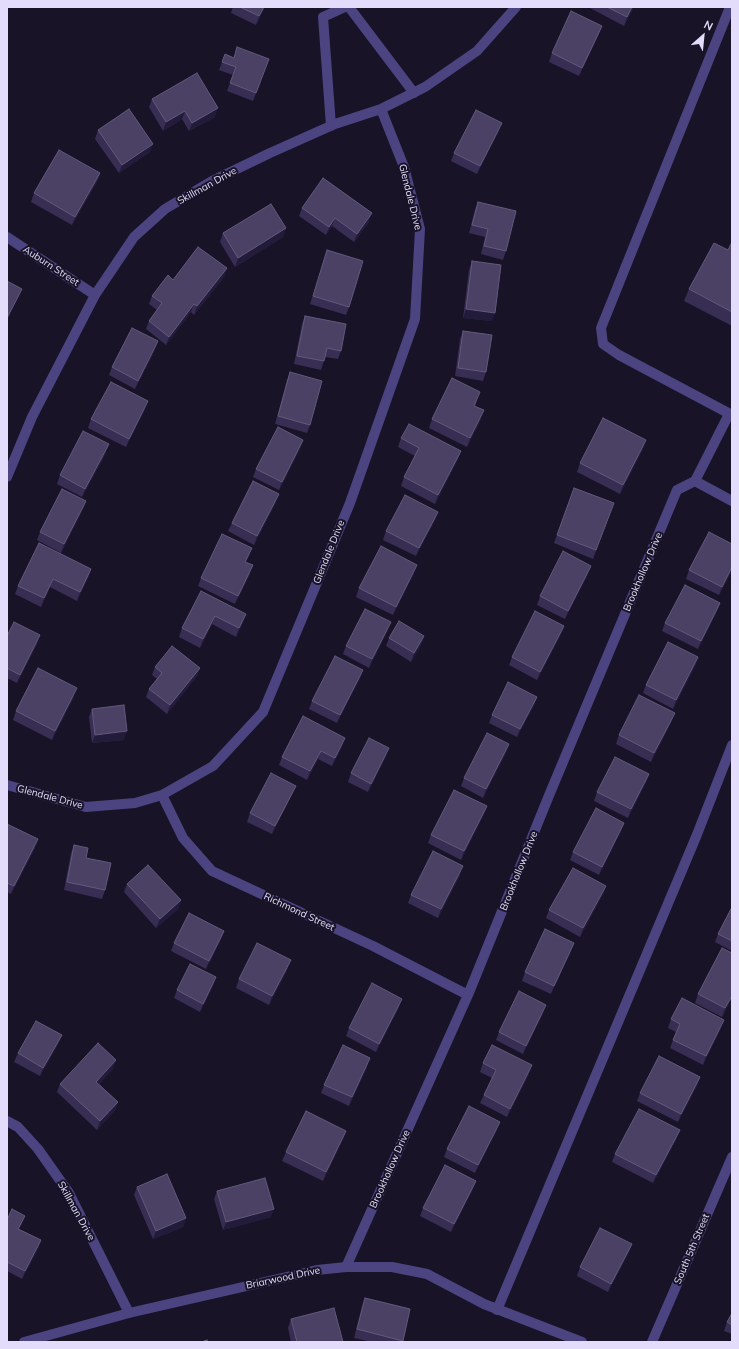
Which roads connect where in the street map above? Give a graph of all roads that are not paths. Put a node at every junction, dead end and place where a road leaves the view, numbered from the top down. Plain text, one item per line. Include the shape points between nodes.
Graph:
1 (345, 7) edge
2 (349, 7) edge
3 (516, 7) edge
4 (730, 7) edge
5 (414, 93) junction
6 (381, 109) junction
7 (331, 126) junction
8 (7, 238) edge
9 (95, 295) junction
10 (731, 414) edge
11 (7, 477) edge
12 (695, 481) junction
13 (732, 501) edge
14 (732, 745) edge
15 (7, 785) edge
16 (162, 795) junction
17 (468, 995) junction
18 (7, 1121) edge
19 (732, 1157) edge
20 (346, 1268) junction
21 (497, 1310) junction
22 (129, 1313) junction
23 (24, 1342) edge
24 (582, 1342) edge
25 (652, 1342) edge

1 - 7 street via 323,17
2 - 5 street
3 - 5 street, Skillman Drive via 477,51
4 - 10 street via 601,328 603,344 619,355
5 - 6 street, Skillman Drive
6 - 7 street, Skillman Drive
6 - 16 street, Glendale Drive via 404,167 420,229 415,319 350,502 263,712 213,766
7 - 9 street, Skillman Drive via 212,181 166,209 134,237
8 - 9 street, Auburn Street
9 - 11 street, Skillman Drive via 32,417
10 - 12 street
12 - 13 street
12 - 17 street, Brookhollow Drive via 677,490
14 - 21 street via 696,837
15 - 16 street, Glendale Drive via 86,807 135,803
16 - 17 street, Richmond Street via 183,838 212,871 373,946
17 - 20 street, Brookhollow Drive
18 - 22 street, Skillman Drive via 18,1127 38,1149 69,1193
19 - 25 street, South 5th Street
20 - 21 street, Briarwood Drive via 392,1267 427,1274
20 - 22 street, Briarwood Drive via 317,1270
21 - 24 street, Briarwood Drive
22 - 23 street, Briarwood Drive

